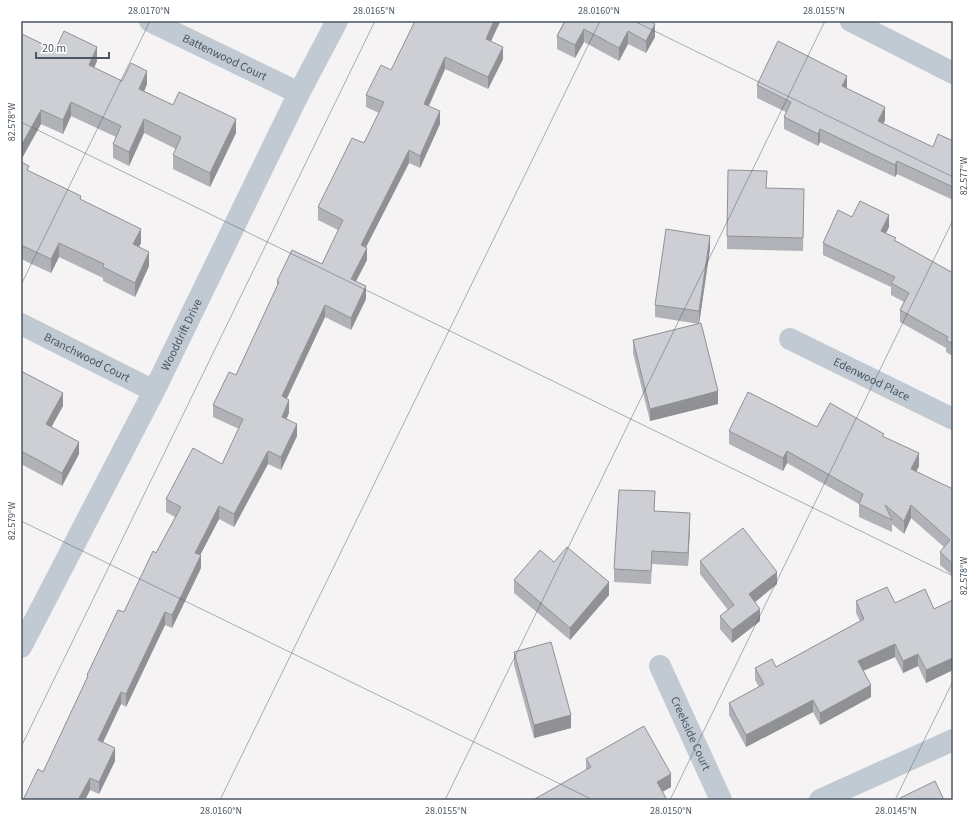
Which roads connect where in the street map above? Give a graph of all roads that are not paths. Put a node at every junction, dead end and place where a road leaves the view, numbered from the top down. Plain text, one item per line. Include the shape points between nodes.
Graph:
1 (150, 21) edge
2 (337, 21) edge
3 (851, 21) edge
4 (953, 72) edge
5 (299, 93) junction
6 (21, 324) edge
7 (790, 339) dead end
8 (154, 391) junction
9 (953, 419) edge
10 (21, 647) edge
11 (660, 666) dead end
12 (953, 740) edge
13 (721, 800) edge
14 (820, 800) edge

1 - 5 street, Battenwood Court
2 - 5 street, Wooddrift Drive
3 - 4 street
5 - 8 street, Wooddrift Drive
6 - 8 street, Branchwood Court
7 - 9 street, Edenwood Place
8 - 10 street, Wooddrift Drive
11 - 13 street, Creekside Court
12 - 14 street

